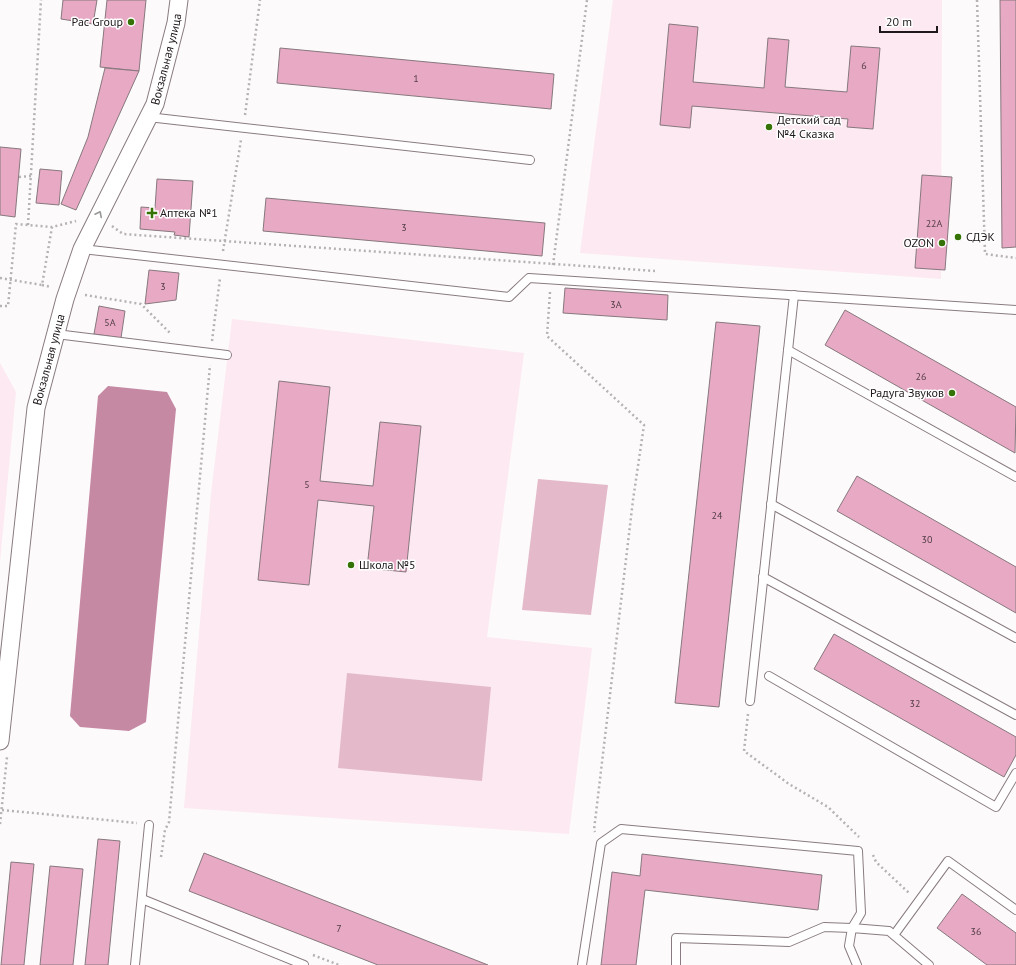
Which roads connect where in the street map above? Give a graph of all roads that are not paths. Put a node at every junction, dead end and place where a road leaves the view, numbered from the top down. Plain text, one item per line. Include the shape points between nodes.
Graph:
1 (180, 0) edge
2 (148, 117) junction
3 (530, 160) dead end
4 (82, 249) junction
5 (794, 295) junction
6 (1016, 310) edge
7 (56, 334) junction
8 (788, 350) junction
9 (227, 355) dead end
10 (1016, 477) edge
11 (771, 504) junction
12 (763, 577) junction
13 (1016, 638) edge
14 (769, 676) dead end
15 (750, 701) road end
16 (1016, 715) edge
17 (0, 741) edge
18 (1016, 773) edge
19 (149, 825) road end
20 (142, 899) junction
21 (1016, 910) edge
22 (852, 928) junction
23 (894, 934) junction
24 (135, 965) edge
25 (304, 965) edge
26 (582, 965) edge
27 (676, 965) edge
28 (857, 965) edge
29 (929, 965) edge

1 - 2 street, Вокзальная улица via 155,104
2 - 3 lane
4 -> 2 street, Вокзальная улица
4 - 5 lane via 508,297 529,278
4 - 7 street, Вокзальная улица
5 - 6 lane
5 - 8 lane
7 - 9 lane
7 - 17 street, Вокзальная улица via 36,408
8 - 10 lane
8 - 11 lane
11 - 12 lane
11 - 13 lane
12 - 15 lane
12 - 16 lane
14 - 18 lane via 996,807
19 - 20 lane
20 - 24 lane
20 - 25 lane
21 - 23 lane via 948,861
22 - 23 lane via 889,931
22 - 26 lane via 861,913 858,851 621,829 602,843
22 - 27 lane via 824,927 789,942 676,938
22 - 28 lane via 849,946
23 - 29 lane

